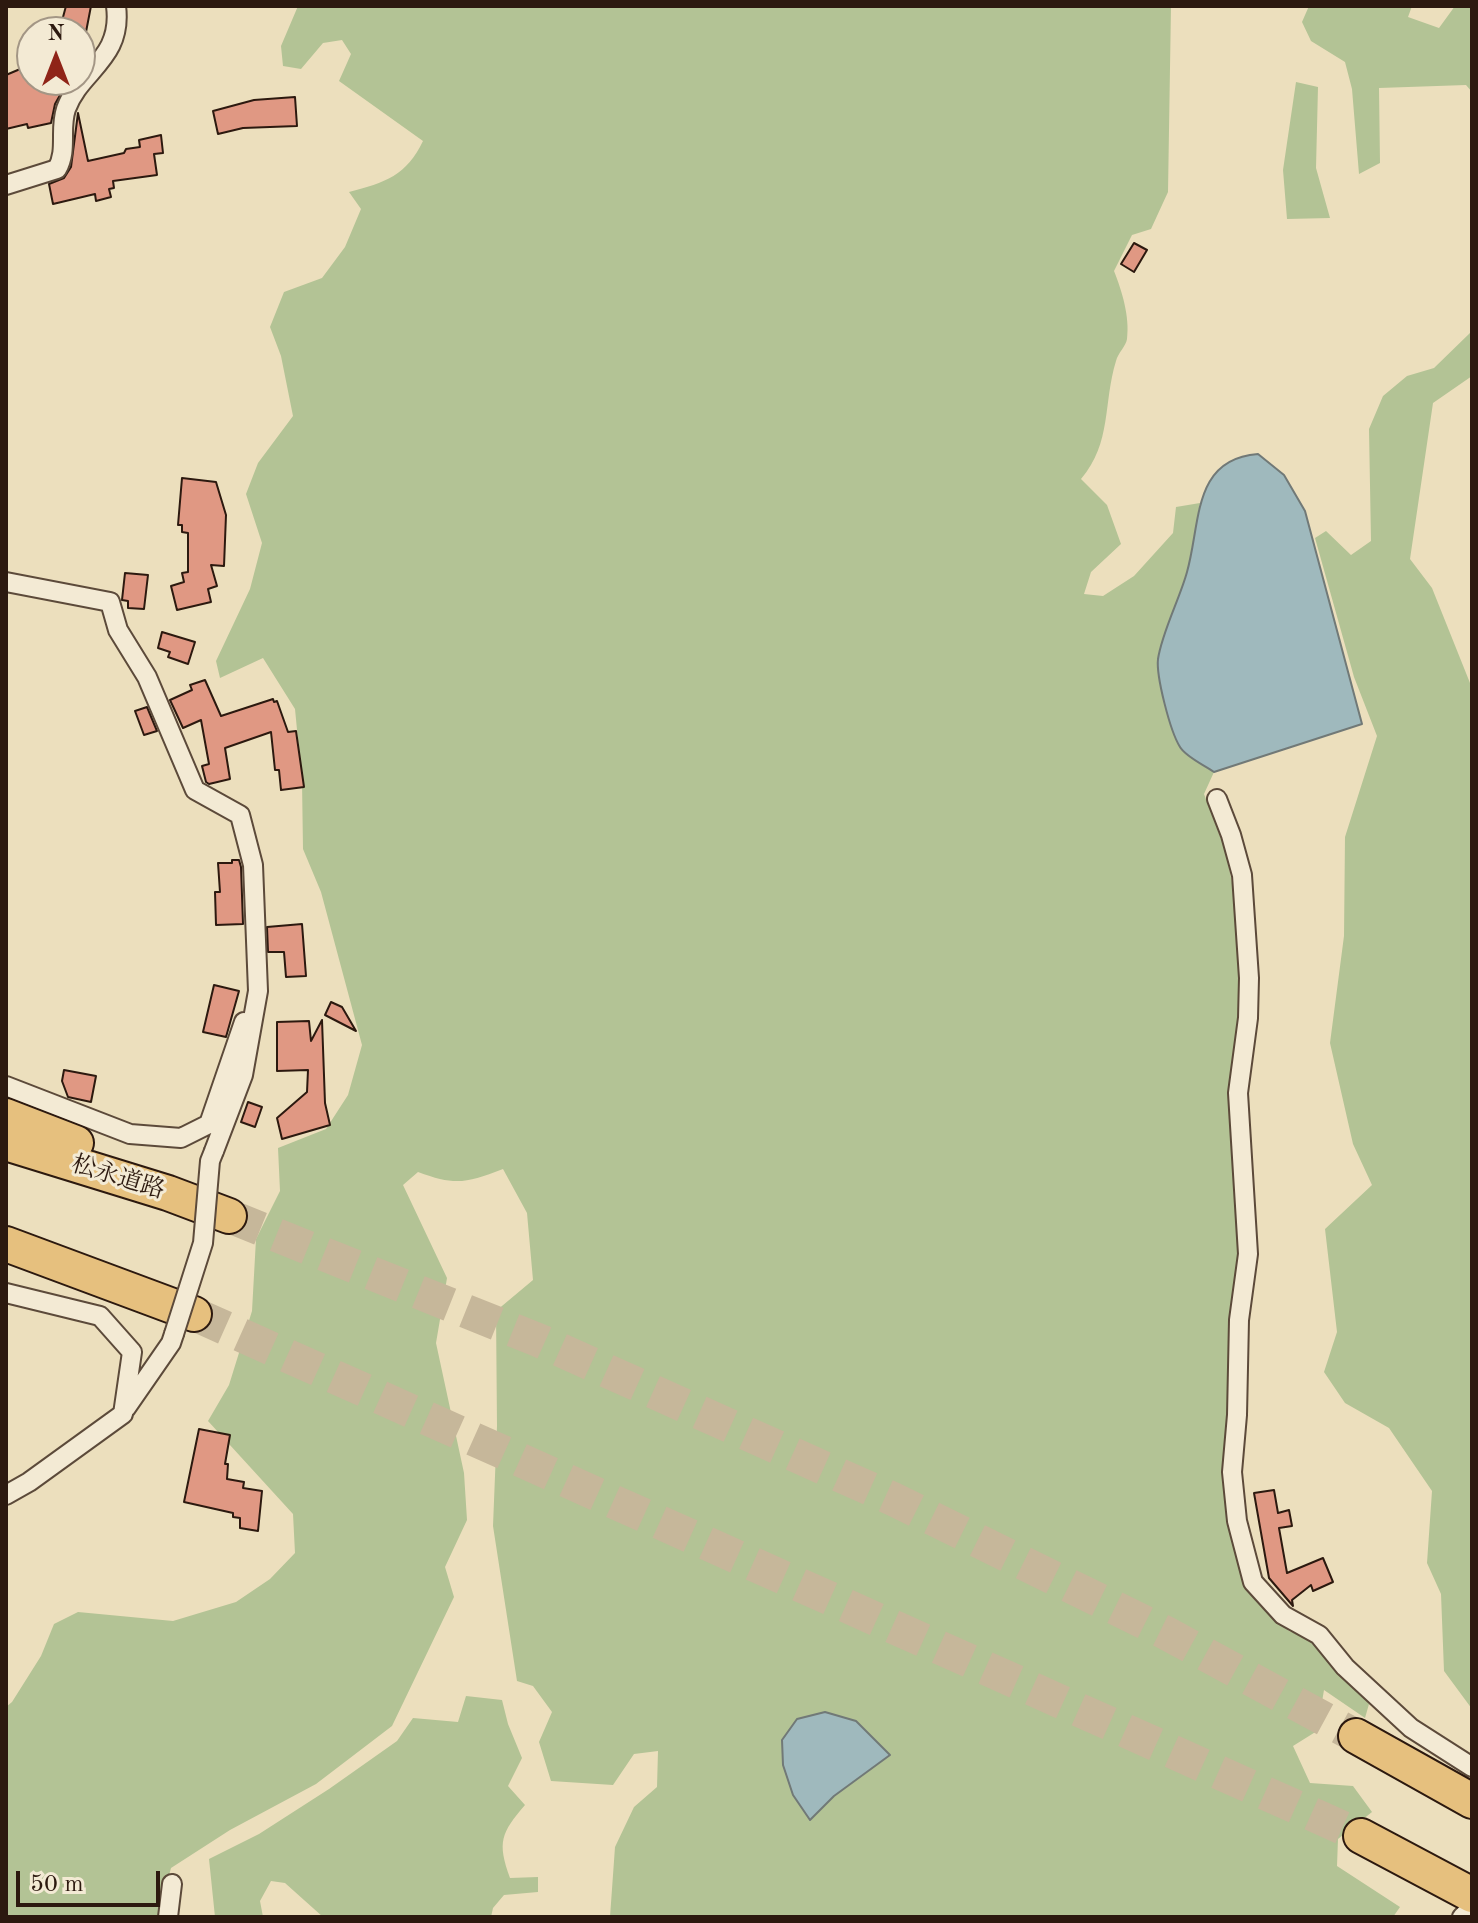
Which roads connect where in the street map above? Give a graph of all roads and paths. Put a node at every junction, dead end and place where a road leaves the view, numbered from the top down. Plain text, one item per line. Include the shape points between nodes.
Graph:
1 (116, 6) edge
2 (6, 185) edge
3 (6, 582) edge
4 (1217, 799) dead end
5 (245, 1034) junction
6 (6, 1086) edge
7 (6, 1116) edge
8 (6, 1143) edge
9 (168, 1193) junction
10 (229, 1216) tunnel mouth
11 (6, 1244) edge
12 (6, 1266) edge
13 (6, 1293) edge
14 (184, 1324) junction
15 (123, 1414) junction
16 (6, 1495) edge
17 (1356, 1736) tunnel mouth
18 (1472, 1767) edge
19 (1472, 1801) edge
20 (1361, 1836) tunnel mouth
21 (172, 1884) dead end
22 (1472, 1895) edge
23 (1472, 1907) edge
24 (168, 1917) edge
25 (1462, 1917) edge

1 - 2 street via 111,44 74,92 65,113 64,157 57,169
3 - 5 street via 110,602 118,630 147,677 195,790 240,815 253,865 258,991
4 - 18 street via 1242,875 1249,978 1238,1093 1248,1254 1239,1320 1232,1472 1237,1521 1253,1582 1283,1615 1319,1635 1345,1667 1411,1728
5 - 6 street via 209,1124 181,1138 130,1134
5 - 14 street, bridge via 243,1075 210,1161 203,1243
7 - 9 highway via 92,1150
8 - 9 highway, 松永道路
9 - 10 highway, 松永道路
11 - 14 highway
12 - 14 highway
13 - 15 street via 100,1316 132,1352
14 - 15 street
15 - 16 street
17 - 19 highway
20 - 22 highway
21 - 24 street
23 - 25 street

